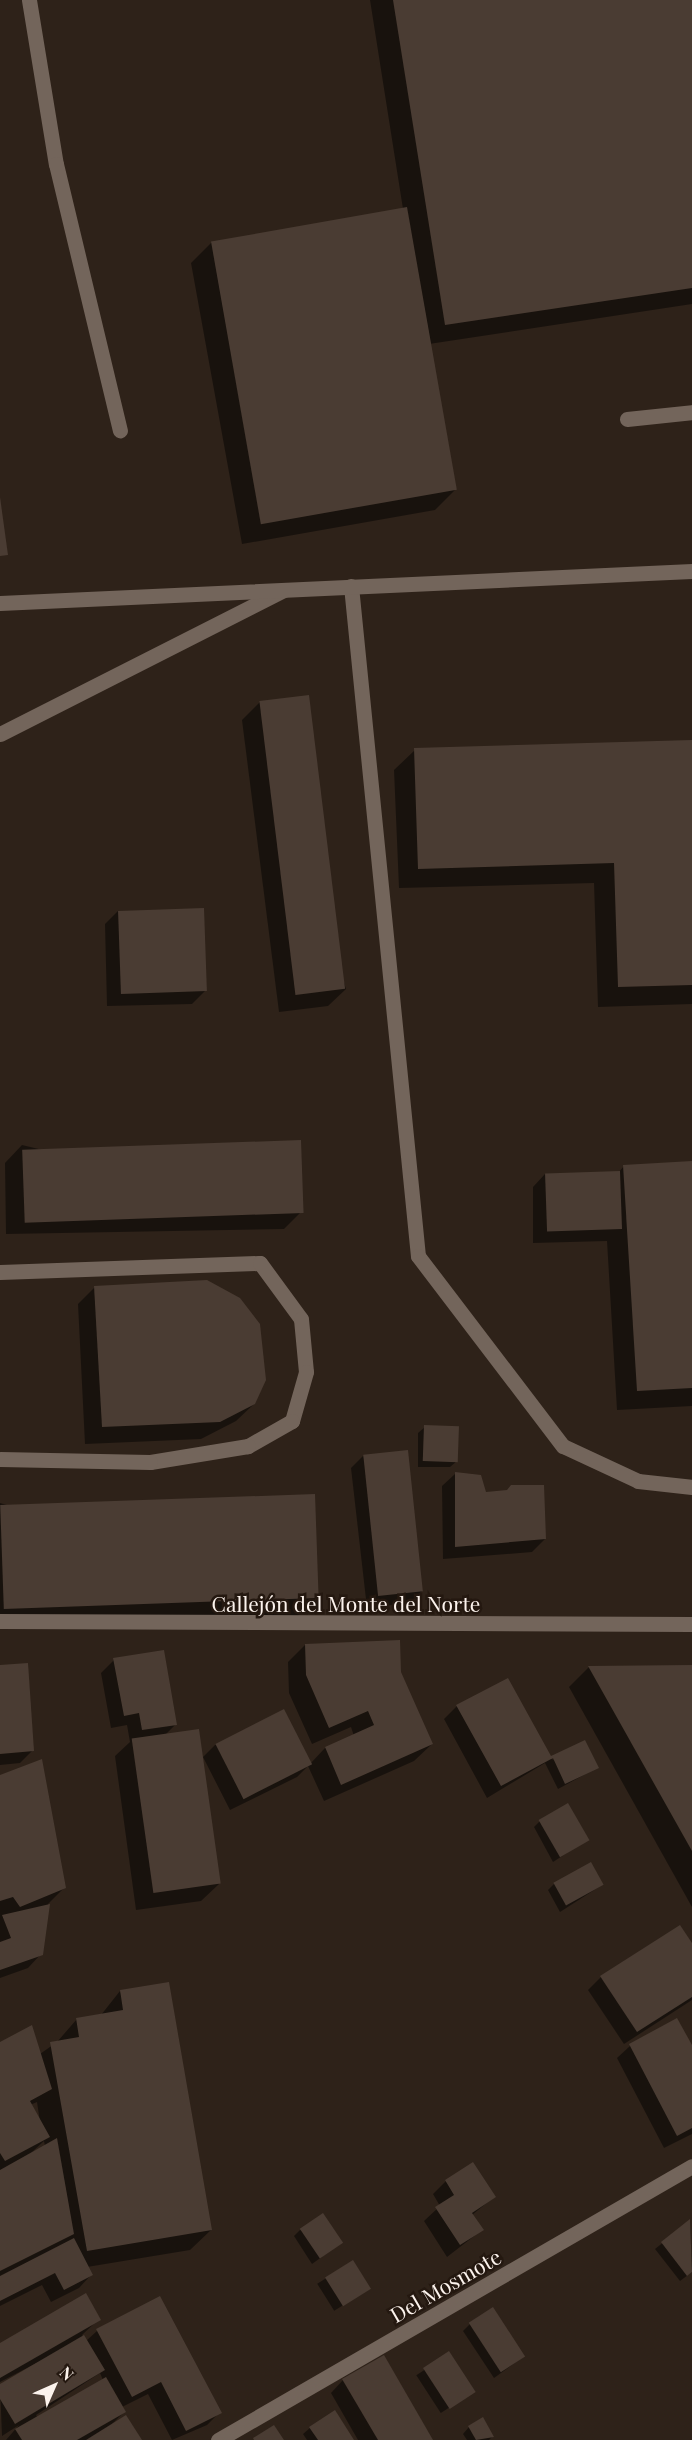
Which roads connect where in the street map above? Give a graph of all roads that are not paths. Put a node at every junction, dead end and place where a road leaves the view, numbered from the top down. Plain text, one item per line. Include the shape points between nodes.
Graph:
1 (29, 0) edge
2 (692, 412) edge
3 (627, 419) dead end
4 (120, 430) dead end
5 (692, 571) edge
6 (351, 586) junction
7 (284, 590) junction
8 (0, 603) edge
9 (0, 734) edge
10 (0, 1272) edge
11 (0, 1459) edge
12 (692, 1487) edge
13 (0, 1621) edge
14 (692, 1624) edge
15 (692, 2166) edge
16 (218, 2440) edge

1 - 4 street via 56,164
2 - 3 street
5 - 6 street
6 - 7 street
6 - 12 street via 418,1256 563,1446 638,1481
7 - 8 street
7 - 9 street
10 - 11 street via 260,1263 301,1320 306,1372 292,1421 248,1446 150,1462
13 - 14 street, Callejón del Monte del Norte
15 - 16 street, Del Mosmote

